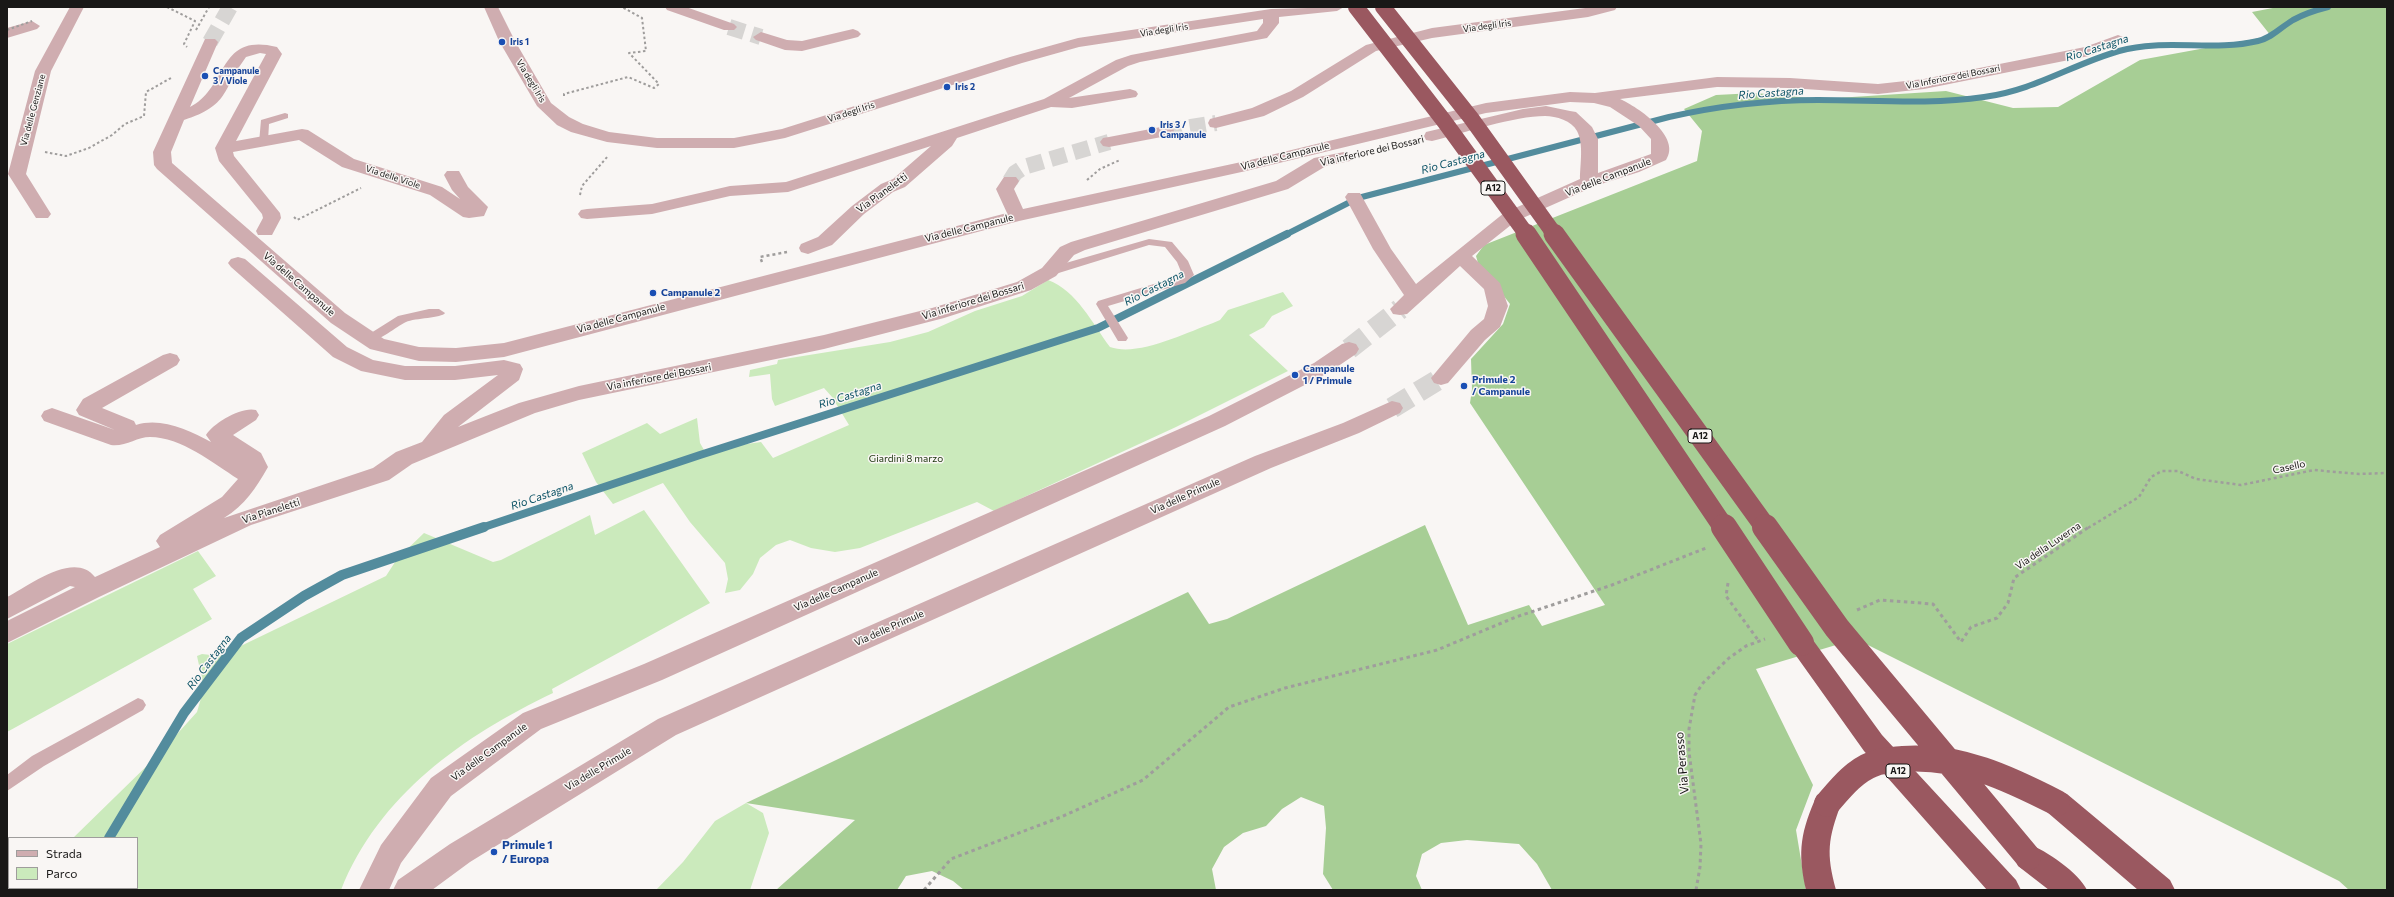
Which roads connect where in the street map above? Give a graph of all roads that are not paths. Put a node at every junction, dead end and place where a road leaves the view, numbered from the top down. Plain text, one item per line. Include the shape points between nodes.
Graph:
1 (77, 7) edge
2 (491, 7) edge
3 (672, 7) edge
4 (1337, 7) edge
5 (1356, 7) edge
6 (1383, 7) edge
7 (1610, 7) edge
8 (1271, 13) junction
9 (32, 23) road end
10 (730, 27) tunnel mouth
11 (7, 34) edge
12 (853, 34) dead end
13 (761, 37) tunnel mouth
14 (2118, 40) dead end
15 (210, 42) tunnel mouth
16 (1130, 94) dead end
17 (1594, 98) junction
18 (1050, 102) junction
19 (285, 116) dead end
20 (177, 117) junction
21 (1216, 123) tunnel mouth
22 (952, 132) junction
23 (1166, 132) tunnel mouth
24 (263, 142) junction
25 (1108, 142) tunnel mouth
26 (224, 148) junction
27 (453, 175) dead end
28 (1010, 180) tunnel mouth
29 (1589, 182) junction
30 (1354, 197) dead end
31 (583, 208) road end
32 (42, 214) dead end
33 (1016, 216) junction
34 (268, 225) road end
35 (808, 248) dead end
36 (1461, 256) junction
37 (238, 263) dead end
38 (1048, 272) junction
39 (439, 313) dead end
40 (369, 338) junction
41 (1122, 338) dead end
42 (1349, 350) tunnel mouth
43 (170, 360) dead end
44 (1441, 378) tunnel mouth
45 (1392, 408) tunnel mouth
46 (248, 414) dead end
47 (52, 416) dead end
48 (139, 430) junction
49 (429, 448) junction
50 (250, 476) junction
51 (114, 580) junction
52 (90, 590) junction
53 (7, 609) edge
54 (7, 633) edge
55 (138, 705) dead end
56 (7, 784) edge
57 (2028, 856) junction
58 (374, 890) edge
59 (408, 890) edge
60 (1821, 890) edge
61 (2006, 890) edge
62 (2064, 890) edge
63 (2072, 890) edge
64 (2160, 890) edge

1 - 32 street, Via delle Genziane via 43,71 17,174
2 - 8 street, Via degli Iris via 507,41 545,106 563,121 577,128 622,139 657,143 734,143 778,135 1078,43
3 - 10 street
4 - 8 street, Via degli Iris
5 - 61 highway, A12, bridge via 1444,121 1532,242 1801,643 1873,743
6 - 57 highway, A12, bridge via 1471,118 1837,628
7 - 21 street, Via degli Iris via 1432,33 1371,48 1298,94 1258,112
8 - 18 street via 1271,23 1262,35 1137,58
9 - 11 street
12 - 13 street via 802,46 785,46
14 - 17 street, Via Inferiore dei Bossari via 2089,51 1924,84 1878,89 1790,83 1717,82
15 - 20 street, Via delle Campanule
16 - 18 street via 1072,103
17 - 29 street, Via delle Campanule via 1616,103 1645,122 1659,138 1660,156
17 - 33 street, Via delle Campanule via 1570,98 1486,108 1246,166
18 - 22 street
19 - 24 lane via 264,122
20 - 26 street via 203,108 216,97 240,54 259,48 271,50 274,54
20 - 40 street, Via delle Campanule via 162,152 163,165 338,318
22 - 31 street via 788,187 730,191 652,209
22 - 35 street, Via Pianeletti via 946,142 898,183 887,188 858,210 825,241
23 - 25 street
24 - 26 street, Via delle Viole
24 - 27 street, Via delle Viole via 302,134 348,163 436,191 469,213 478,212 479,207 461,190
26 - 34 street via 225,157 271,213
28 - 33 street via 1005,189
29 - 36 street, Via delle Campanule via 1510,217
29 - 38 street, Via inferiore dei Bossari via 1589,139 1584,127 1570,116 1546,111 1523,114 1320,162 1282,184 1078,246 1067,251
30 - 36 street, Via delle Campanule via 1407,302
33 - 40 street, Via delle Campanule via 504,350 456,355 419,354 377,344
36 - 44 street via 1493,287 1498,306 1493,322 1478,335
37 - 49 street via 340,352 368,366 405,373 455,373 504,367 513,369 512,375 452,420
38 - 41 lane via 1149,242 1168,244 1182,261 1188,275 1181,280 1102,304 1102,308
38 - 49 street, Via inferiore dei Bossari via 1024,286 978,298 937,313 824,342 578,393 527,408
39 - 40 lane via 426,312 402,318
42 - 58 street, Via delle Campanule via 1321,368 1217,421 653,672 532,721 441,787 391,854
43 - 48 street via 91,404 87,410
45 - 59 street, Via delle Primule via 1351,428 1263,462 667,727 460,853
46 - 50 street, Via Pianeletti via 217,435 253,459 256,467
47 - 48 street via 116,438
48 - 50 street via 156,429 171,433 220,456
49 - 51 street, Via Pianeletti via 404,458 381,474 361,482 243,519
50 - 51 street, Via Pianeletti via 242,491 230,503 154,550
51 - 52 street, Via Pianeletti
52 - 53 street via 86,580 78,576 67,576
52 - 54 street, Via Pianeletti
55 - 56 lane via 38,762
57 - 62 highway, A12
57 - 63 highway
60 - 64 highway, bridge via 1815,866 1816,834 1827,804 1853,776 1873,763 1916,757 1953,760 2003,775 2057,803

